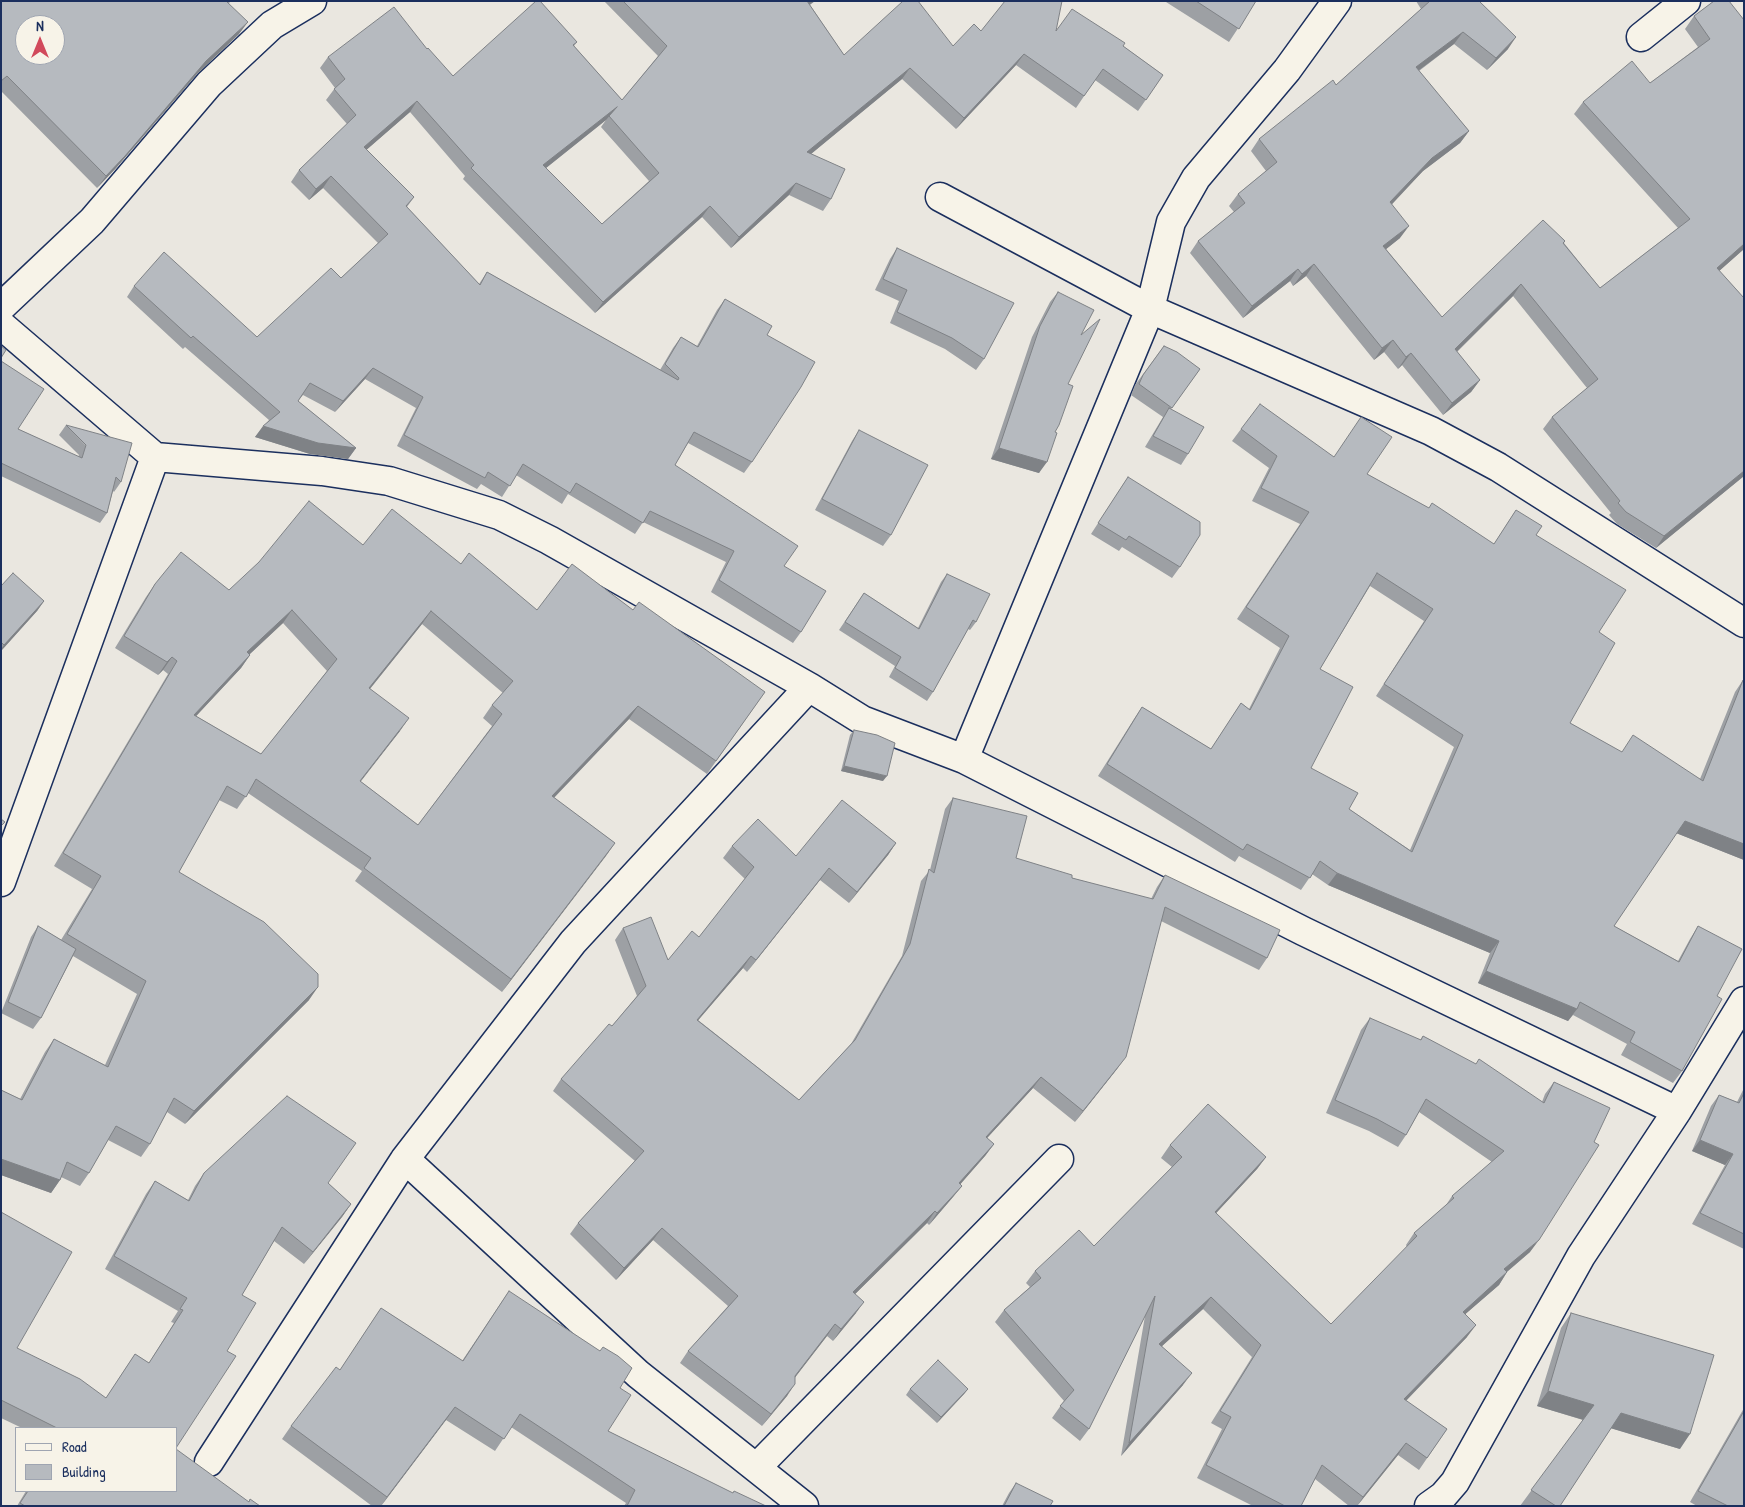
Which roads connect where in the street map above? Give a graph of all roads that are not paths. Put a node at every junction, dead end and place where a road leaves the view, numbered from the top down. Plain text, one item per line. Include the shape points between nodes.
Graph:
1 (312, 1) edge
2 (1338, 1) edge
3 (1686, 1) edge
4 (1641, 37) dead end
5 (940, 197) dead end
6 (1, 307) edge
7 (1150, 309) junction
8 (1, 324) edge
9 (155, 457) junction
10 (1744, 623) edge
11 (809, 687) junction
12 (964, 759) junction
13 (1, 882) edge
14 (1744, 1001) edge
15 (1677, 1111) junction
16 (405, 1159) junction
17 (1059, 1159) dead end
18 (209, 1462) dead end
19 (757, 1467) junction
20 (804, 1506) edge
21 (1429, 1506) edge

1 - 6 street via 272,25 209,84 92,221
2 - 7 street via 1287,70 1196,178 1171,222
3 - 4 street
5 - 7 street
7 - 10 street via 1431,432 1498,467
7 - 12 street
8 - 9 street
9 - 11 street via 322,471 389,481 498,515 549,540
9 - 13 street
11 - 12 street via 862,720
11 - 16 street via 573,942
12 - 15 street via 1303,931
14 - 15 street
15 - 21 street via 1582,1256 1455,1482
16 - 18 street
16 - 19 street via 638,1374
17 - 19 street
19 - 20 street

